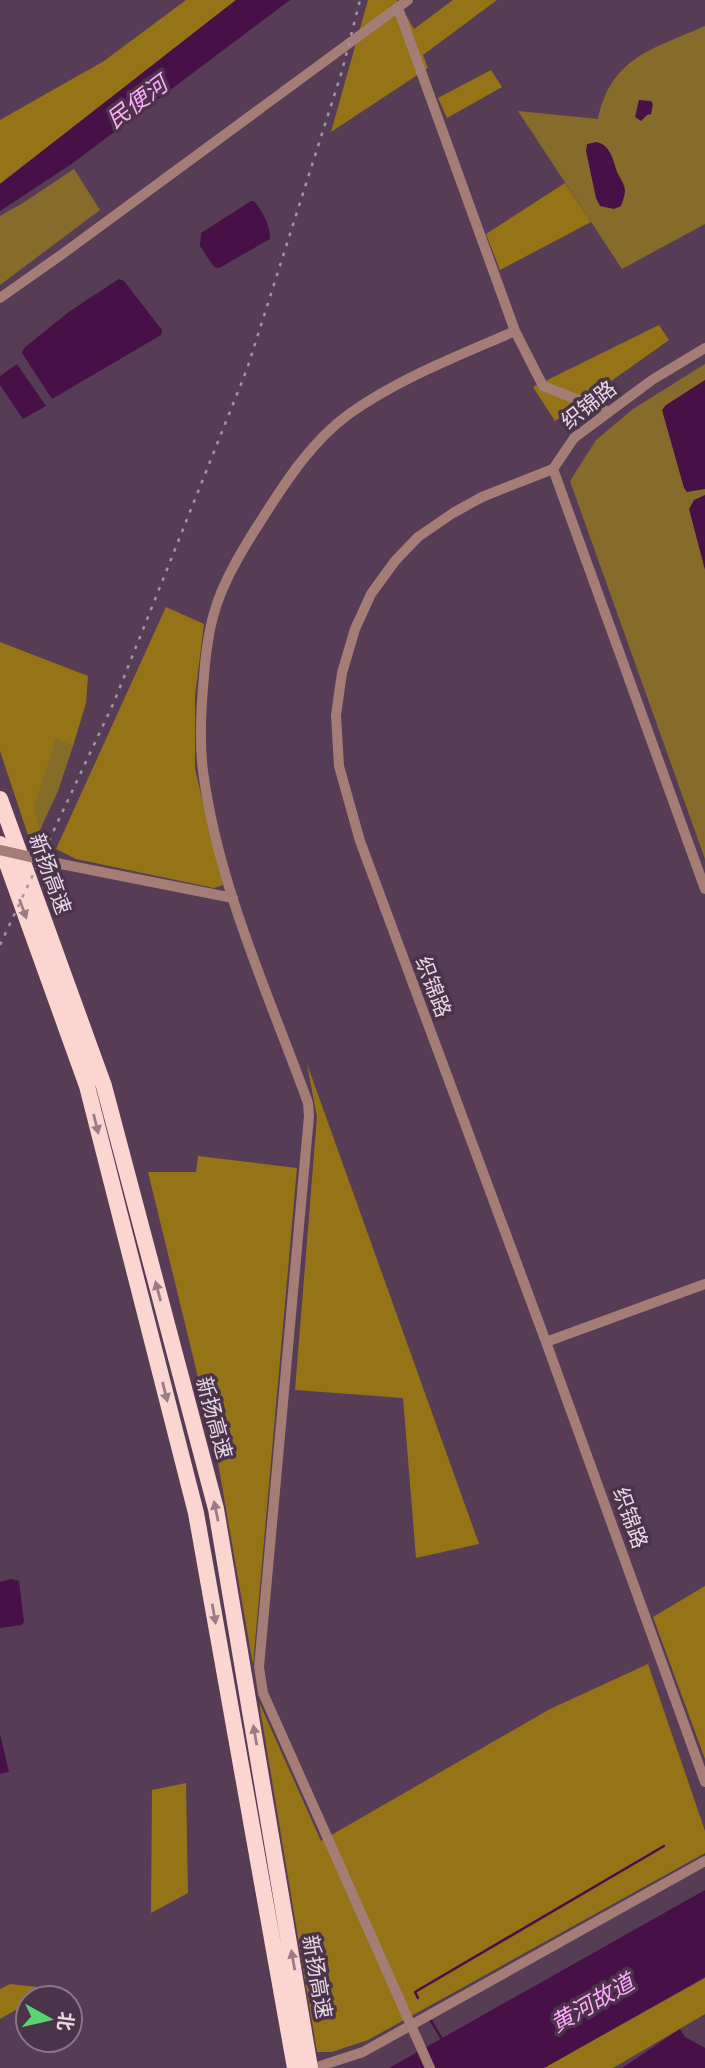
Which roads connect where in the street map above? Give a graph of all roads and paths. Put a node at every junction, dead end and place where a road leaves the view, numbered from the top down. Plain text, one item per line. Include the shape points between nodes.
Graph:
1 (408, 0) edge
2 (398, 8) junction
3 (0, 298) edge
4 (514, 331) junction
5 (705, 348) edge
6 (609, 412) junction
7 (553, 469) junction
8 (0, 799) edge
9 (0, 844) edge
10 (0, 850) edge
11 (705, 889) edge
12 (233, 898) junction
13 (705, 1284) edge
14 (546, 1342) junction
15 (705, 1782) edge
16 (705, 1861) edge
17 (412, 2028) junction
18 (298, 2031) junction
19 (295, 2068) edge
20 (312, 2068) edge
21 (430, 2068) edge

1 - 2 street
2 - 3 street
2 - 4 street
4 - 6 street via 543,386
4 - 12 street via 418,373 346,416 289,476 221,593 206,647 202,757 212,822
5 - 6 street, 织锦路
6 - 7 street, 织锦路 via 574,438
7 - 11 street
7 - 14 street, 织锦路 via 482,496 418,537 394,561 371,594 355,629 342,673 337,715 339,766 360,841
18 -> 8 highway, 新扬高速 via 216,1509 104,1086
9 -> 18 highway, 新扬高速 via 87,1086 196,1513
10 - 12 street, bridge
12 - 17 street via 309,1116 259,1667 263,1693
13 - 14 street
14 - 15 street, 织锦路
16 - 17 street
17 - 20 street via 363,2052
17 - 21 street
18 - 19 highway, 新扬高速
18 - 20 highway, 新扬高速

